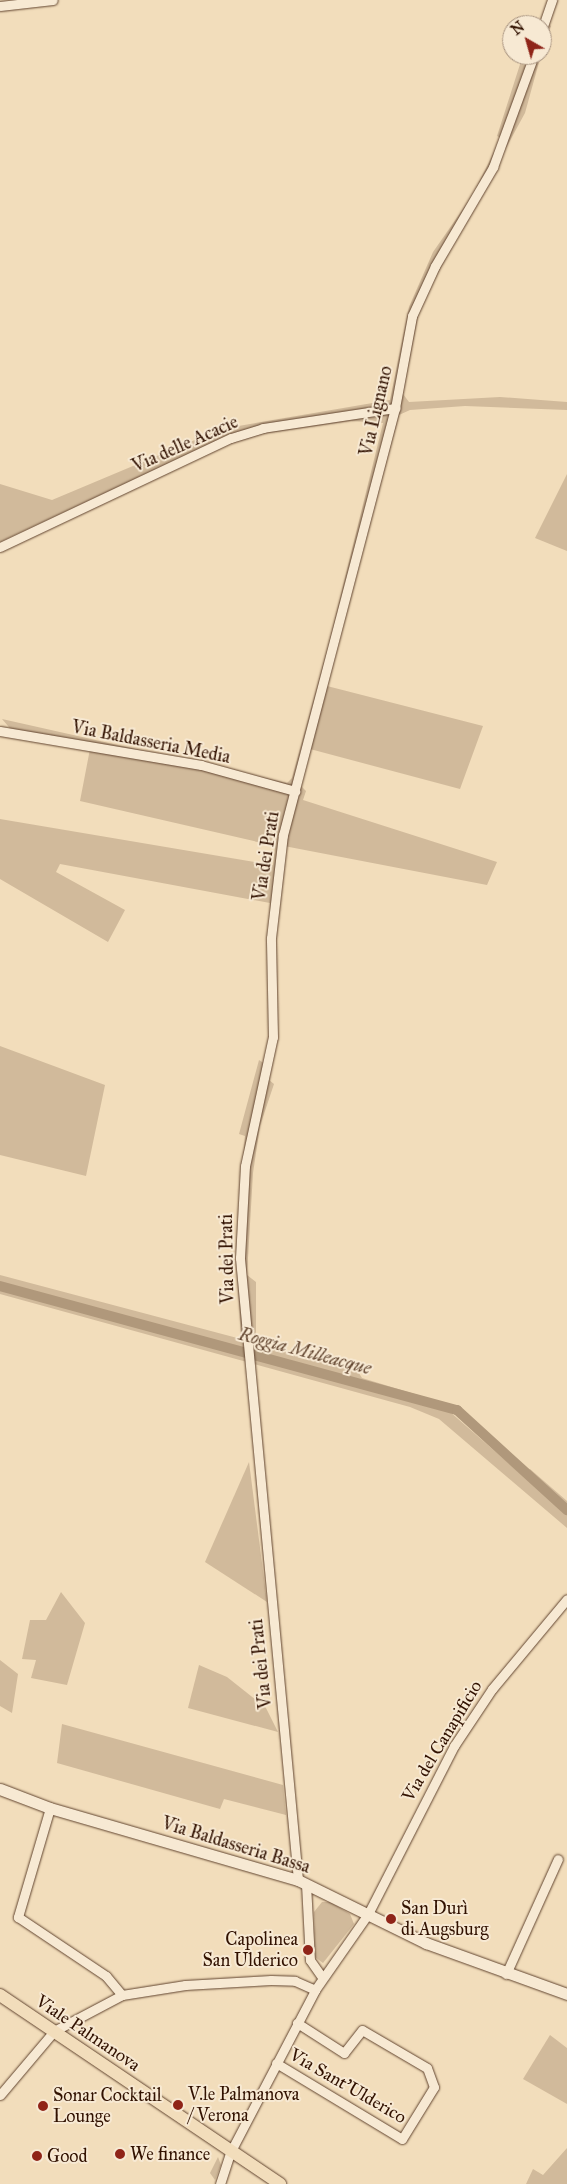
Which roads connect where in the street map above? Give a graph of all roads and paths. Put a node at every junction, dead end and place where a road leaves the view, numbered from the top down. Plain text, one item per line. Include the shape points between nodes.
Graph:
1 (53, 0) edge
2 (552, 0) edge
3 (0, 6) edge
4 (547, 15) edge
5 (530, 65) edge
6 (395, 408) junction
7 (0, 548) edge
8 (0, 730) edge
9 (295, 791) junction
10 (567, 1599) edge
11 (0, 1789) edge
12 (50, 1808) junction
13 (558, 1859) dead end
14 (302, 1882) junction
15 (368, 1914) junction
16 (506, 1974) junction
17 (322, 1977) junction
18 (315, 1990) junction
19 (567, 1994) edge
20 (0, 1995) edge
21 (122, 1995) junction
22 (297, 2023) junction
23 (54, 2031) junction
24 (276, 2063) junction
25 (0, 2095) edge
26 (231, 2151) junction
27 (220, 2184) edge
28 (280, 2184) edge

1 - 3 street
2 - 4 street
5 - 6 street, Via Lignano via 493,167 435,266 412,316
6 - 7 street, Via delle Acacie via 263,428 231,438
6 - 9 street, Via Lignano
8 - 9 street, Via Baldasseria Media via 201,765
9 - 14 street, Via dei Prati via 283,835 271,938 273,1037 245,1166 240,1258
10 - 15 street, Via del Canapificio via 472,1718
11 - 12 street, Via Baldasseria Bassa
12 - 14 street, Via Baldasseria Bassa
12 - 21 street via 18,1917 106,1976
13 - 16 street
14 - 15 street, Via Baldasseria Bassa
14 - 17 street via 310,1960
15 - 16 street, Via Baldasseria Bassa via 426,1943
15 - 17 street, Via Sant'Ulderico
16 - 19 street, Via Baldasseria Bassa
17 - 18 street, Via Sant'Ulderico
18 - 21 street via 295,1981 245,1981
18 - 22 street, Via Sant'Ulderico
20 - 23 main road, Viale Palmanova
21 - 23 street
22 - 24 street, Via Sant'Ulderico
22 - 24 street, Via Sant'Ulderico via 344,2053 362,2030 427,2068 434,2087 402,2139
23 - 25 street
23 - 26 main road, Viale Palmanova
24 - 26 street, Via Sant'Ulderico
26 - 27 street, Via Sant'Ulderico
26 - 28 main road, Viale Palmanova

